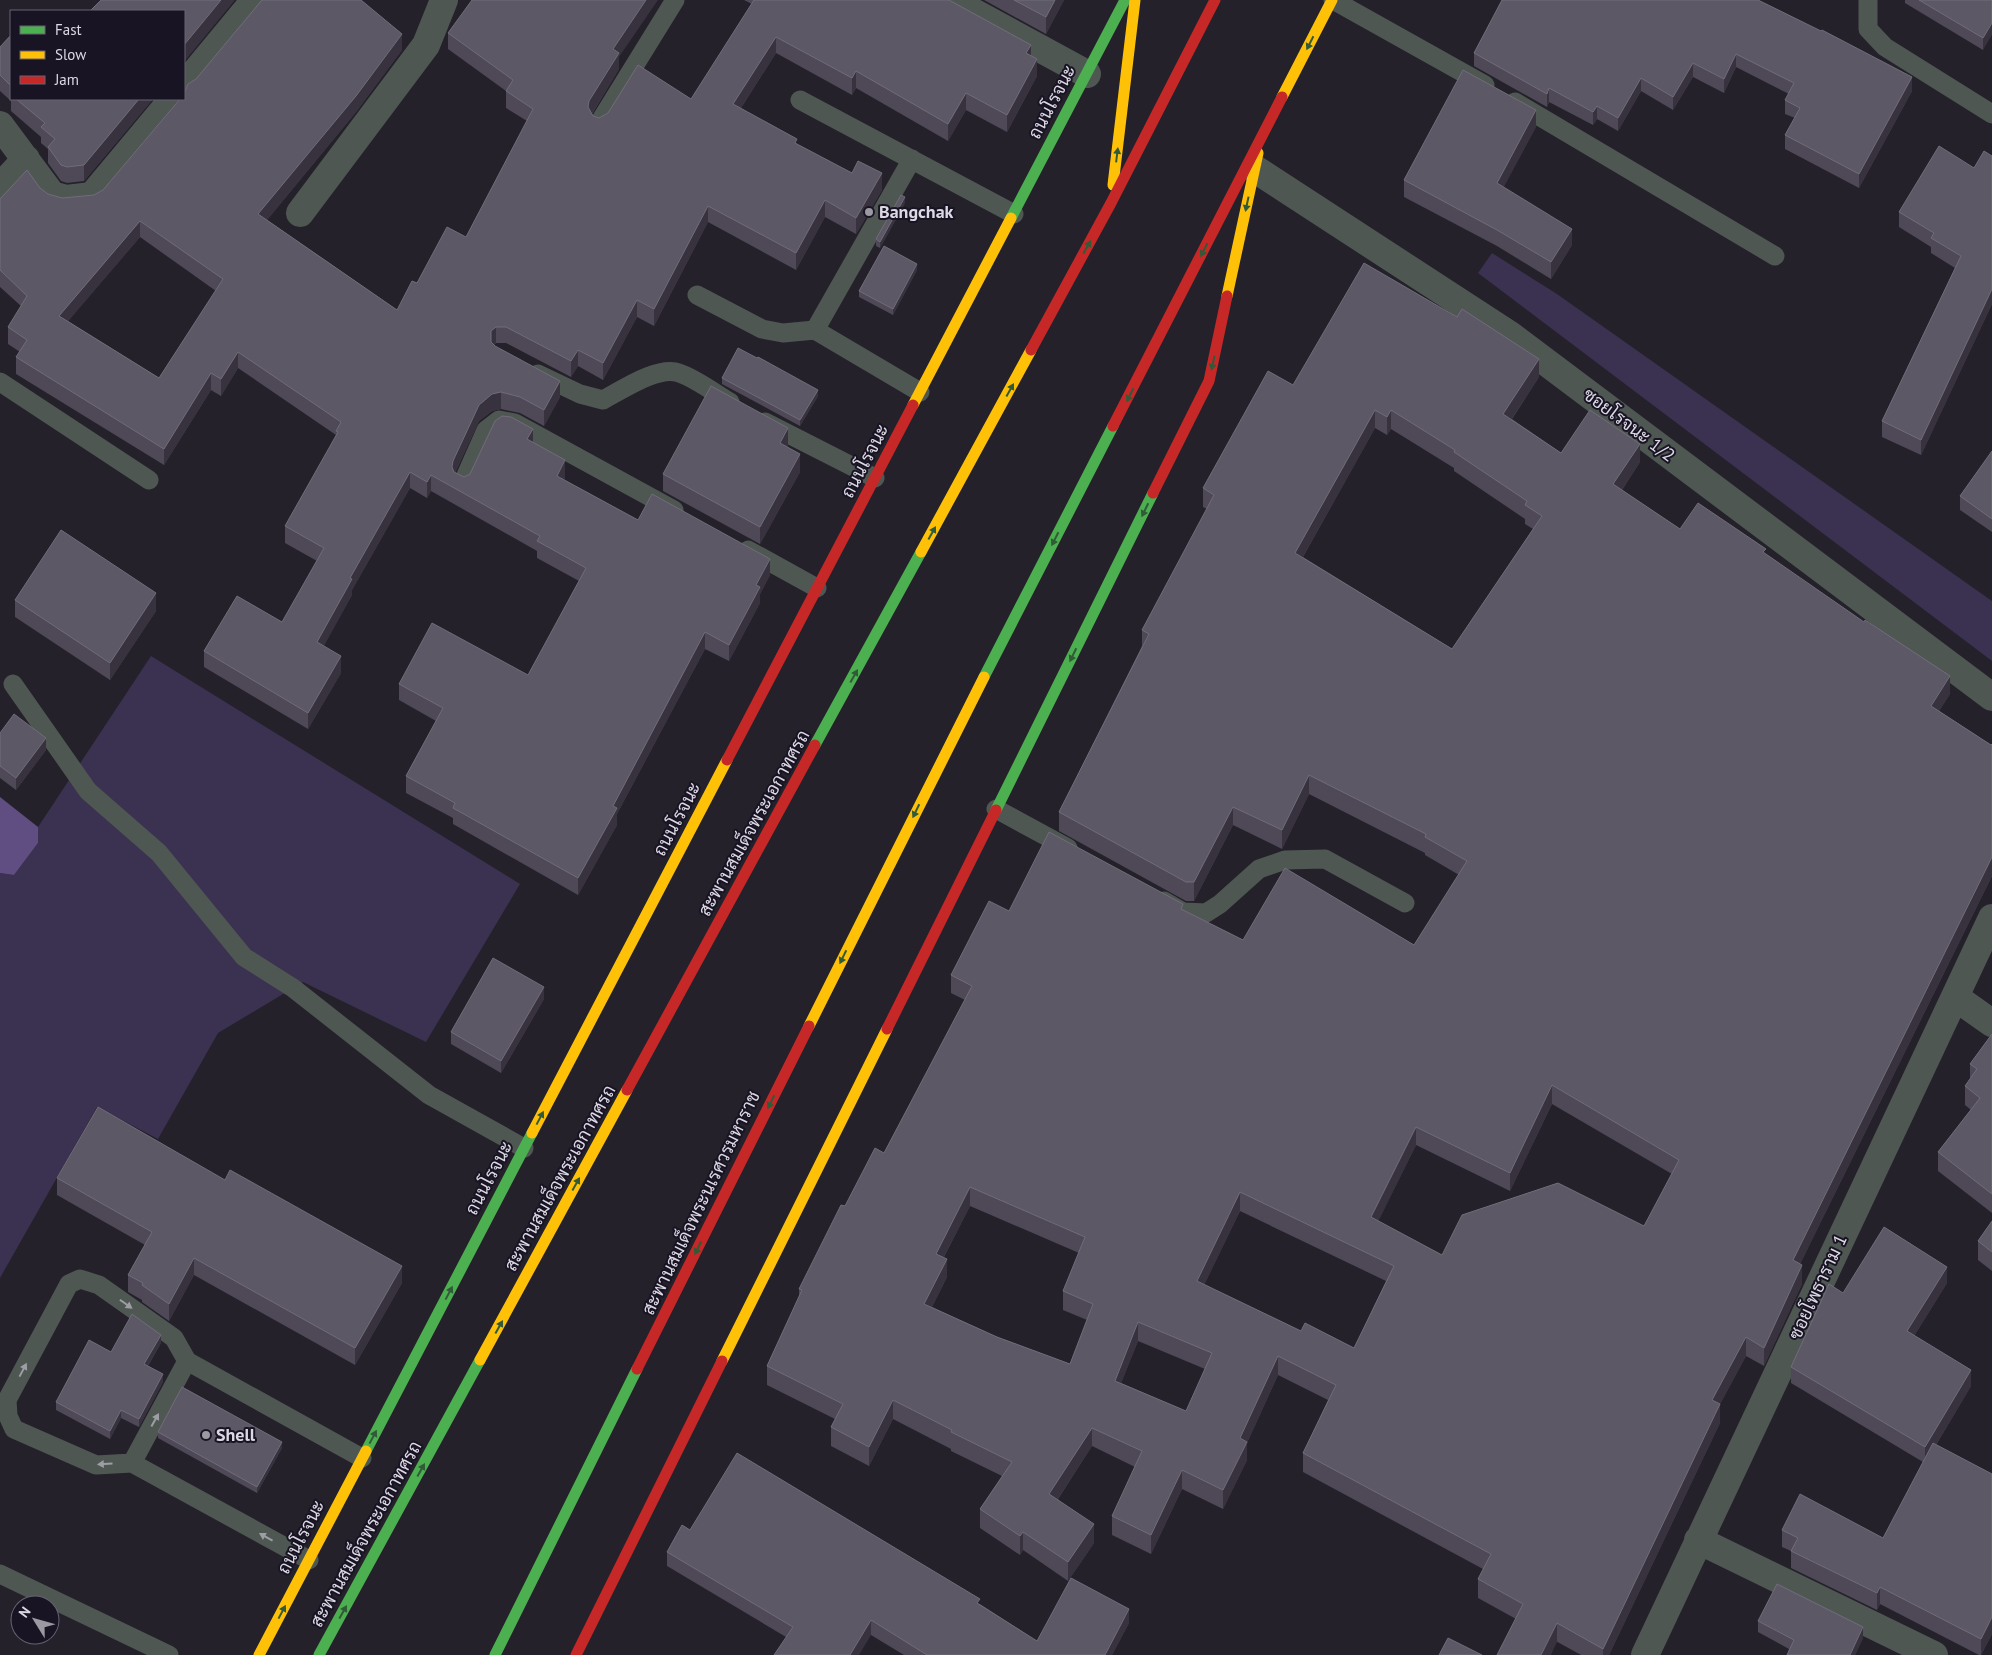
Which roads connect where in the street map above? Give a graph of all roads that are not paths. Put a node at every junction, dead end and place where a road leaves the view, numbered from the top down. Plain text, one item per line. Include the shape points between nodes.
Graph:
1 (255, 0) edge
2 (444, 0) edge
3 (675, 0) edge
4 (951, 0) edge
5 (1125, 0) edge
6 (1136, 0) edge
7 (1215, 0) edge
8 (1333, 0) edge
9 (1868, 0) edge
10 (1087, 74) junction
11 (185, 85) edge
12 (172, 100) edge
13 (800, 100) dead end
14 (1992, 114) edge
15 (599, 123) edge
16 (0, 125) edge
17 (1261, 139) junction
18 (26, 159) junction
19 (912, 159) junction
20 (1254, 168) junction
21 (0, 187) edge
22 (1111, 203) junction
23 (300, 213) dead end
24 (1014, 214) junction
25 (1775, 256) dead end
26 (697, 295) dead end
27 (815, 330) junction
28 (526, 368) edge
29 (0, 382) edge
30 (920, 392) junction
31 (876, 478) junction
32 (149, 480) dead end
33 (463, 482) edge
34 (688, 517) edge
35 (731, 541) edge
36 (818, 588) junction
37 (13, 684) dead end
38 (1992, 697) edge
39 (996, 809) junction
40 (1081, 856) edge
41 (1149, 893) edge
42 (1405, 903) dead end
43 (1992, 918) edge
44 (1955, 997) junction
45 (1992, 1023) edge
46 (524, 1148) junction
47 (187, 1361) junction
48 (362, 1458) junction
49 (132, 1463) junction
50 (1698, 1540) junction
51 (309, 1560) junction
52 (0, 1574) edge
53 (169, 1655) edge
54 (259, 1655) edge
55 (319, 1655) edge
56 (496, 1655) edge
57 (576, 1655) edge
58 (1645, 1655) edge
59 (1934, 1655) edge

1 - 11 street
2 - 23 street via 426,45
3 - 15 lane
4 - 10 street
5 - 10 main road, ถนนโรจนะ
22 -> 6 main road
7 - 22 main road
8 -> 17 main road
8 - 25 lane via 1561,128
9 - 14 lane via 1868,29 1885,47
10 - 24 main road, ถนนโรจนะ
12 - 18 street via 92,196 66,199 52,195
13 - 19 lane
16 - 18 street
17 - 20 main road
17 -> 56 main road, สะพานสมเด็จพระนเรศวรมหาราช via 937,768
18 - 21 street
19 - 24 lane
19 - 27 lane
20 - 38 street, ซอยโรจนะ 1/2 via 1510,335
20 -> 39 main road via 1209,381
55 -> 22 main road, สะพานสมเด็จพระเอกาทศรถ
24 - 30 main road, ถนนโรจนะ
26 - 27 lane via 762,328 782,333
27 - 30 lane
28 - 31 lane via 580,394 603,400 647,377 665,371 679,372 748,413
29 - 32 lane
30 - 31 main road, ถนนโรจนะ
31 - 36 main road, ถนนโรจนะ
33 - 34 lane via 486,430 499,420 515,424
35 - 36 lane
46 -> 36 main road, ถนนโรจนะ
37 - 46 lane via 88,791 159,853 244,957 293,988 429,1095
39 - 40 lane
39 - 57 main road
41 - 42 lane via 1182,912 1206,913 1259,869 1285,860 1325,859
43 - 44 street, ซอยโพธาราม 1
44 - 45 street
44 - 50 street, ซอยโพธาราม 1
48 -> 46 main road, ถนนโรจนะ
47 - 48 lane
49 -> 47 lane
49 -> 47 lane via 96,1465 14,1429 8,1416 7,1400 69,1284 80,1279 99,1285 174,1338
48 - 51 main road, ถนนโรจนะ
51 -> 49 lane
50 - 58 street, ซอยโพธาราม 1
50 - 59 street
54 -> 51 main road, ถนนโรจนะ
52 - 53 lane

